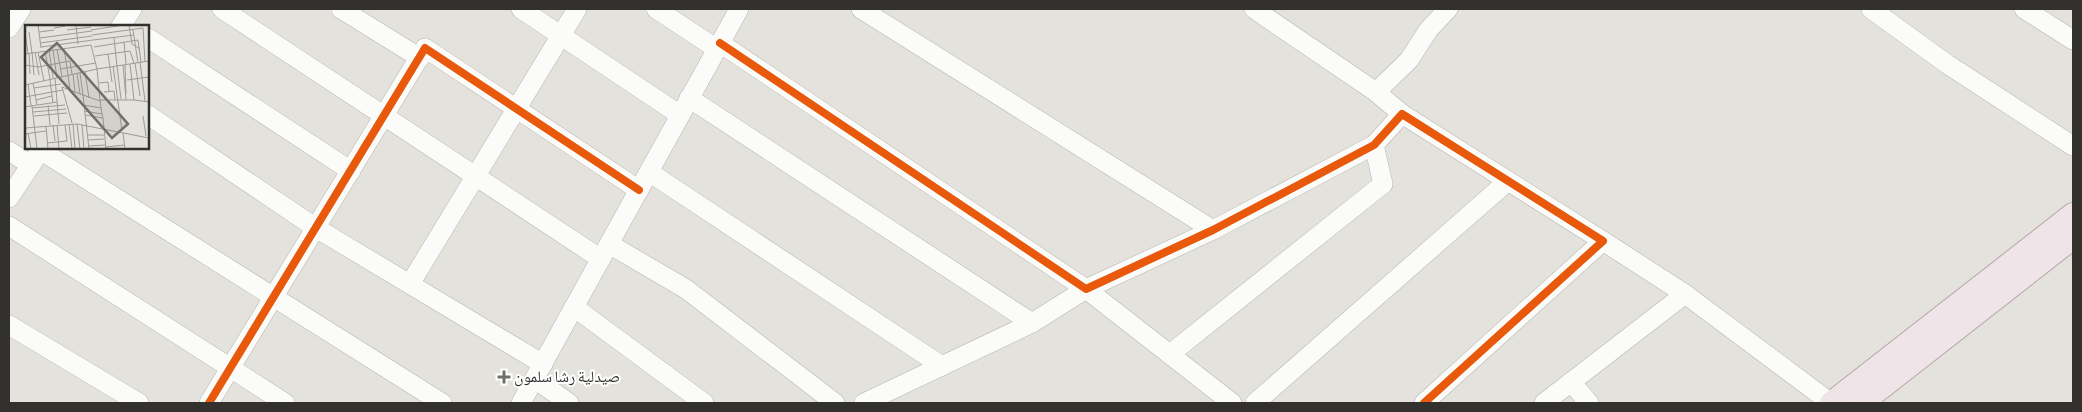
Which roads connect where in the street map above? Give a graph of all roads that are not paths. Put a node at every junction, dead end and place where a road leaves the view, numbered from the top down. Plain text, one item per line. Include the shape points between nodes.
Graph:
1 (21, 9) edge
2 (222, 9) edge
3 (341, 9) edge
4 (521, 9) edge
5 (577, 9) edge
6 (656, 9) edge
7 (739, 9) edge
8 (861, 9) edge
9 (1254, 9) edge
10 (1448, 9) edge
11 (1871, 9) edge
12 (2024, 9) edge
13 (9, 28) edge
14 (561, 36) junction
15 (149, 39) edge
16 (2073, 40) edge
17 (718, 46) junction
18 (420, 58) junction
19 (1376, 92) junction
20 (685, 107) junction
21 (517, 108) junction
22 (1402, 114) junction
23 (149, 116) edge
24 (384, 116) junction
25 (1374, 144) junction
26 (2073, 146) edge
27 (9, 151) edge
28 (38, 154) edge
29 (351, 171) junction
30 (649, 172) junction
31 (475, 177) junction
32 (1508, 181) junction
33 (639, 190) junction
34 (9, 198) edge
35 (2073, 214) edge
36 (9, 226) edge
37 (316, 228) junction
38 (1213, 230) junction
39 (2073, 238) edge
40 (1602, 241) junction
41 (605, 252) junction
42 (410, 284) junction
43 (1086, 289) junction
44 (1685, 294) junction
45 (274, 298) junction
46 (574, 308) junction
47 (1032, 322) junction
48 (9, 325) edge
49 (1170, 354) junction
50 (942, 366) junction
51 (231, 368) junction
52 (539, 371) junction
53 (1571, 382) junction
54 (138, 403) edge
55 (209, 403) edge
56 (285, 403) edge
57 (442, 403) edge
58 (521, 403) edge
59 (569, 403) edge
60 (704, 403) edge
61 (835, 403) edge
62 (864, 403) edge
63 (1232, 403) edge
64 (1255, 403) edge
65 (1424, 403) edge
66 (1544, 403) edge
67 (1589, 403) edge
68 (1831, 403) edge
69 (1862, 403) edge

1 - 13 street
2 - 24 street
3 - 18 street
4 - 14 street
5 - 14 street
6 - 17 street
7 - 17 street
8 - 38 street
9 - 19 street
10 - 19 street via 1429,29 1409,60
11 - 26 street via 1947,64
12 - 16 street
14 - 20 street
14 - 21 street
15 - 29 street
17 - 20 street
17 - 43 street
18 - 21 street via 425,48
18 - 24 street
19 - 22 street
20 - 30 street
20 - 47 street
21 - 31 street
21 - 33 street
22 - 25 street
22 - 32 street
23 - 37 street
24 - 29 street
24 - 31 street
25 - 38 street
25 - 49 street via 1383,184
27 - 28 street
28 - 34 street
28 - 45 street
29 - 37 street
30 - 33 street
30 - 50 street
31 - 41 street
31 - 42 street
32 - 40 street
32 - 64 street
33 - 41 street
35 - 68 main road
36 - 51 street
37 - 42 street
37 - 45 street
38 - 43 street
39 - 69 main road
40 - 44 street
40 - 65 street
41 - 46 street
41 - 61 street via 686,289
42 - 52 street
43 - 47 street
43 - 49 street
44 - 53 street
44 - 68 street
45 - 51 street
45 - 57 street
46 - 52 street
46 - 60 street
47 - 50 street
48 - 54 street
49 - 63 street
50 - 62 street
51 - 55 street
51 - 56 street
52 - 58 street
52 - 59 street
53 - 66 street
53 - 67 street

